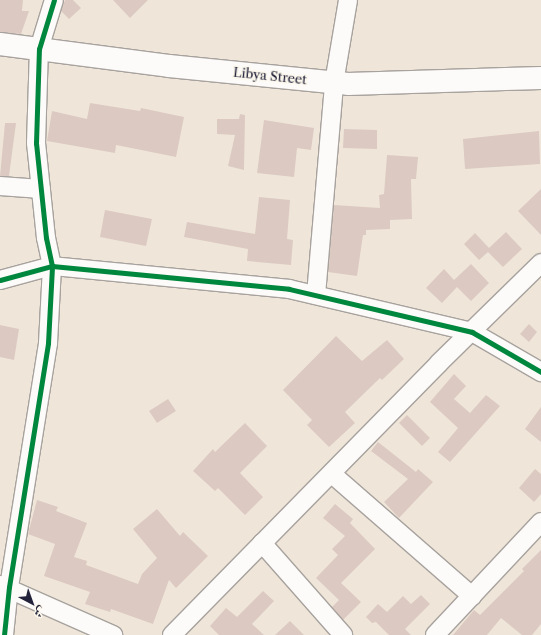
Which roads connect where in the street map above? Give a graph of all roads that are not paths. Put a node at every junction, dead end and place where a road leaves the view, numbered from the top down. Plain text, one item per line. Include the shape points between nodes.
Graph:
1 (54, 0) edge
2 (348, 0) edge
3 (0, 44) edge
4 (39, 49) junction
5 (541, 78) edge
6 (334, 83) junction
7 (0, 186) edge
8 (41, 189) junction
9 (541, 263) edge
10 (52, 266) junction
11 (0, 280) edge
12 (316, 296) junction
13 (472, 332) junction
14 (541, 372) edge
15 (332, 474) junction
16 (541, 522) edge
17 (262, 543) junction
18 (5, 586) edge
19 (472, 596) junction
20 (4, 635) edge
21 (113, 635) edge
22 (172, 635) edge
23 (343, 635) edge
24 (435, 635) edge

1 - 4 street
2 - 6 street
3 - 4 main road, Libya Street
4 - 6 main road, Libya Street via 169,66
4 - 8 street via 36,143
5 - 6 main road, Libya Street
6 - 12 street
7 - 8 street
8 - 10 street
9 - 13 street
10 - 11 street
10 - 12 street via 289,289
10 - 18 street via 48,343
12 - 13 street
13 - 14 street
13 - 15 street
15 - 17 street
15 - 19 street
16 - 19 street
17 - 22 street
17 - 23 street
18 - 20 street
18 - 21 street
19 - 24 street

